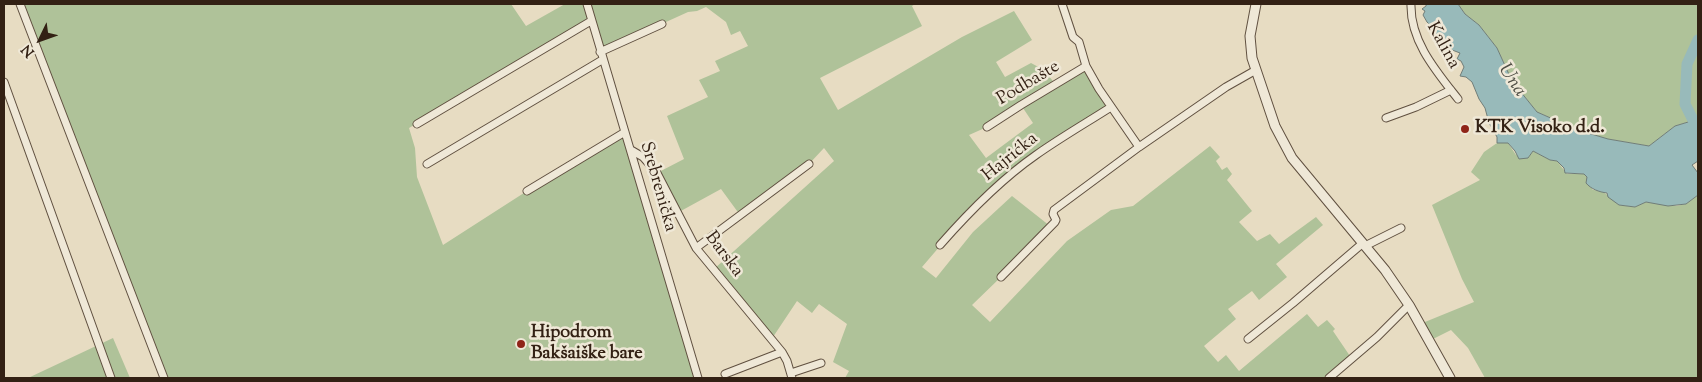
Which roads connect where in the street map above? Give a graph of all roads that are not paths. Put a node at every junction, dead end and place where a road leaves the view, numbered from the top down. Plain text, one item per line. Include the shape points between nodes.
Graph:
1 (20, 4) edge
2 (586, 4) edge
3 (1062, 4) edge
4 (1256, 4) edge
5 (1411, 4) edge
6 (591, 21) junction
7 (662, 24) dead end
8 (600, 52) junction
9 (602, 60) junction
10 (1086, 66) junction
11 (1256, 70) junction
12 (4, 82) edge
13 (1451, 90) junction
14 (1458, 99) dead end
15 (1111, 107) junction
16 (1386, 118) dead end
17 (417, 124) dead end
18 (987, 127) dead end
19 (625, 132) junction
20 (1139, 147) junction
21 (630, 150) junction
22 (426, 164) dead end
23 (809, 164) dead end
24 (527, 191) dead end
25 (1401, 228) dead end
26 (1364, 244) junction
27 (940, 245) dead end
28 (696, 248) junction
29 (1002, 277) dead end
30 (1408, 305) junction
31 (1248, 339) dead end
32 (782, 352) junction
33 (822, 363) dead end
34 (725, 374) dead end
35 (792, 376) edge
36 (111, 378) edge
37 (164, 378) edge
38 (698, 378) edge
39 (1329, 378) edge
40 (1450, 378) edge

1 - 37 street
2 - 6 street, Srebrenička
3 - 10 street
4 - 11 street via 1250,36
5 - 13 street, Kalina via 1414,30 1421,46
6 - 8 street, Srebrenička
6 - 17 street
7 - 8 street
8 - 9 street, Srebrenička
9 - 19 street, Srebrenička
9 - 22 street
10 - 15 street
10 - 18 street, Podbašte
11 - 20 street
11 - 26 street via 1275,126 1292,158
12 - 36 street
13 - 14 street, Kalina
13 - 16 street via 1416,108
15 - 20 street
15 - 27 street, Hajrićka via 1024,165 971,210
19 - 21 street, Srebrenička
19 - 24 street
20 - 29 street via 1054,210 1055,222
21 - 28 street, Barska via 643,157 657,173
21 - 38 street, Srebrenička
23 - 28 street
25 - 26 street
26 - 30 street
26 - 31 street
28 - 32 street, Barska
30 - 39 street
30 - 40 street
32 - 34 street
32 - 35 street, Barska
33 - 35 street

